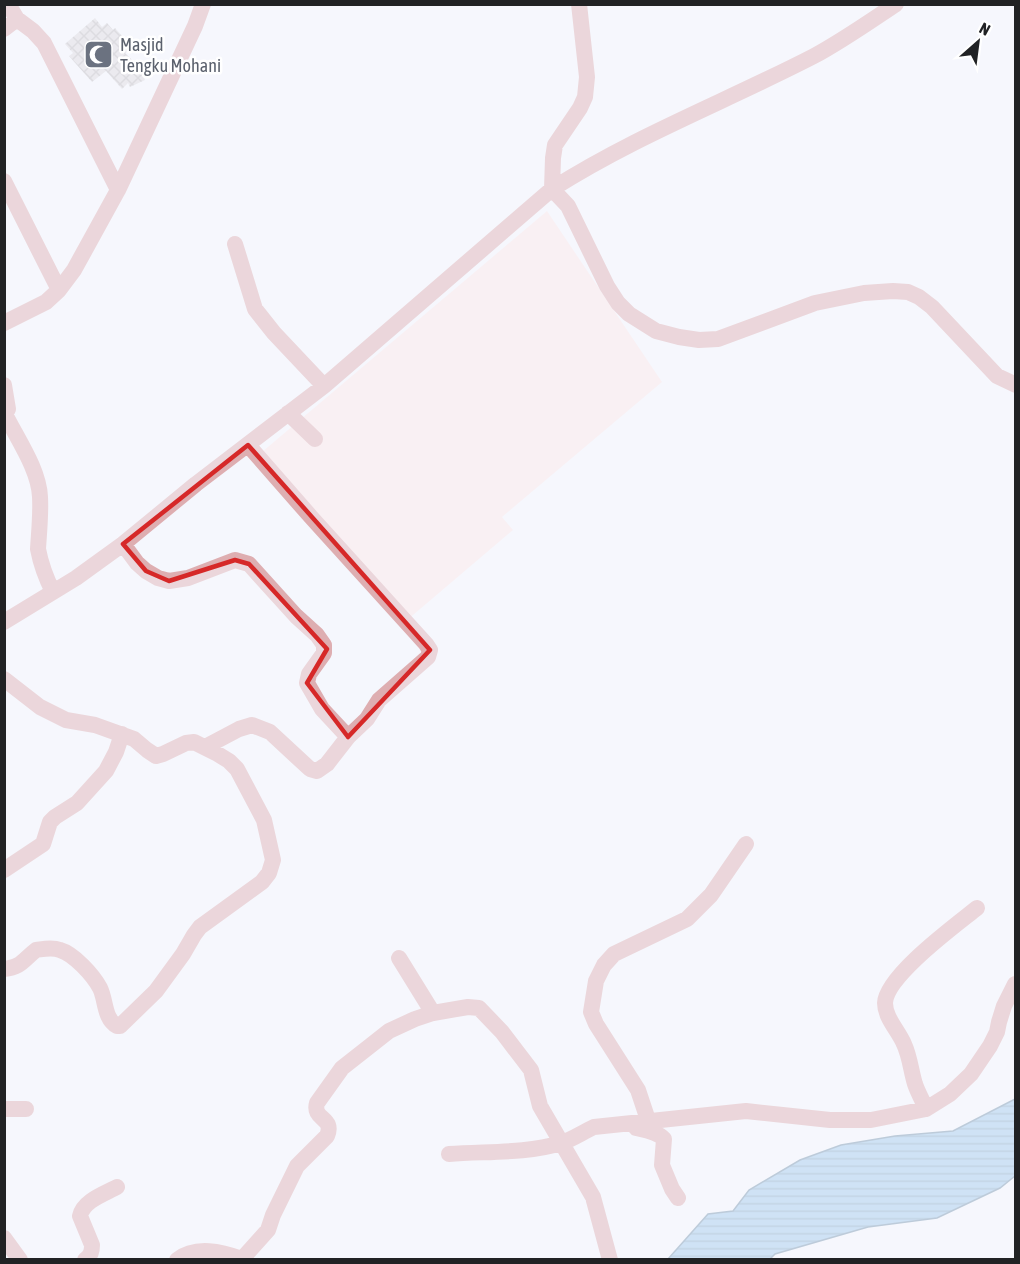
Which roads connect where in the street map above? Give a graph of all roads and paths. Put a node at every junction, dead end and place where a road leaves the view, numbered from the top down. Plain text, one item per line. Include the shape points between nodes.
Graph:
1 (8, 4) edge
2 (203, 4) edge
3 (579, 4) edge
4 (885, 7) edge
5 (11, 24) edge
6 (4, 182) edge
7 (552, 189) junction
8 (118, 190) junction
9 (235, 244) dead end
10 (59, 290) junction
11 (4, 323) edge
12 (4, 385) edge
13 (1016, 385) edge
14 (324, 386) junction
15 (288, 413) junction
16 (5, 416) edge
17 (315, 439) dead end
18 (248, 445) junction
19 (123, 544) junction
20 (53, 592) junction
21 (4, 622) edge
22 (4, 679) edge
23 (122, 734) junction
24 (348, 737) junction
25 (205, 747) junction
26 (746, 844) dead end
27 (4, 870) edge
28 (976, 908) dead end
29 (399, 958) dead end
30 (4, 969) edge
31 (1015, 984) edge
32 (433, 1013) junction
33 (4, 1109) edge
34 (26, 1109) dead end
35 (926, 1109) junction
36 (649, 1123) junction
37 (626, 1125) junction
38 (562, 1143) junction
39 (449, 1154) dead end
40 (117, 1187) dead end
41 (678, 1198) dead end
42 (4, 1238) edge
43 (242, 1259) edge
44 (20, 1260) edge
45 (85, 1260) edge
46 (177, 1260) edge
47 (610, 1260) edge

1 - 5 street
2 - 8 street
3 - 7 street via 587,85 580,108 555,145
4 - 7 street via 816,55 629,145
5 - 8 street via 33,31 44,43
6 - 10 street
7 - 13 street via 568,206 618,303 656,331 699,340 717,339 815,303 864,293 908,292 932,307 997,376
7 - 14 street
8 - 10 street
9 - 14 street via 255,309
10 - 11 street via 46,302
12 - 16 street via 8,409
14 - 15 street
15 - 17 street
15 - 18 street
16 - 20 street via 38,483 39,557
18 - 19 street
18 - 24 street via 430,650 428,657 379,700 367,719
19 - 20 street
19 - 24 street via 146,571 169,581 235,560 249,564 324,645 324,653 307,683 322,709
20 - 21 street
22 - 23 street via 40,707 66,720
23 - 25 street via 134,738 156,756 186,743
23 - 27 street via 106,771 77,803 50,822 43,844
24 - 25 street via 317,771 270,732 252,724
25 - 30 street via 237,769 264,820 273,860 262,882 200,927 156,991 120,1026 109,1020 100,988 87,971 59,949 36,950 15,968
26 - 36 street via 711,896 687,919 614,954 596,981 591,1012 638,1090
28 - 35 street via 918,956 887,993 889,1018 904,1043
29 - 32 street
31 - 35 street via 990,1046 950,1094
32 - 38 street via 468,1006 485,1013 531,1070 540,1106
32 - 43 street via 389,1031 342,1068 315,1108 329,1124 327,1136 297,1166 268,1230
33 - 34 street
35 - 36 street via 871,1120 746,1112
36 - 37 street
37 - 38 street via 594,1127
37 - 41 street via 664,1139 662,1165
38 - 39 street via 519,1151
38 - 47 street via 592,1197
40 - 45 street via 86,1204 81,1212 92,1245
42 - 44 street
43 - 46 street via 215,1251 197,1252

